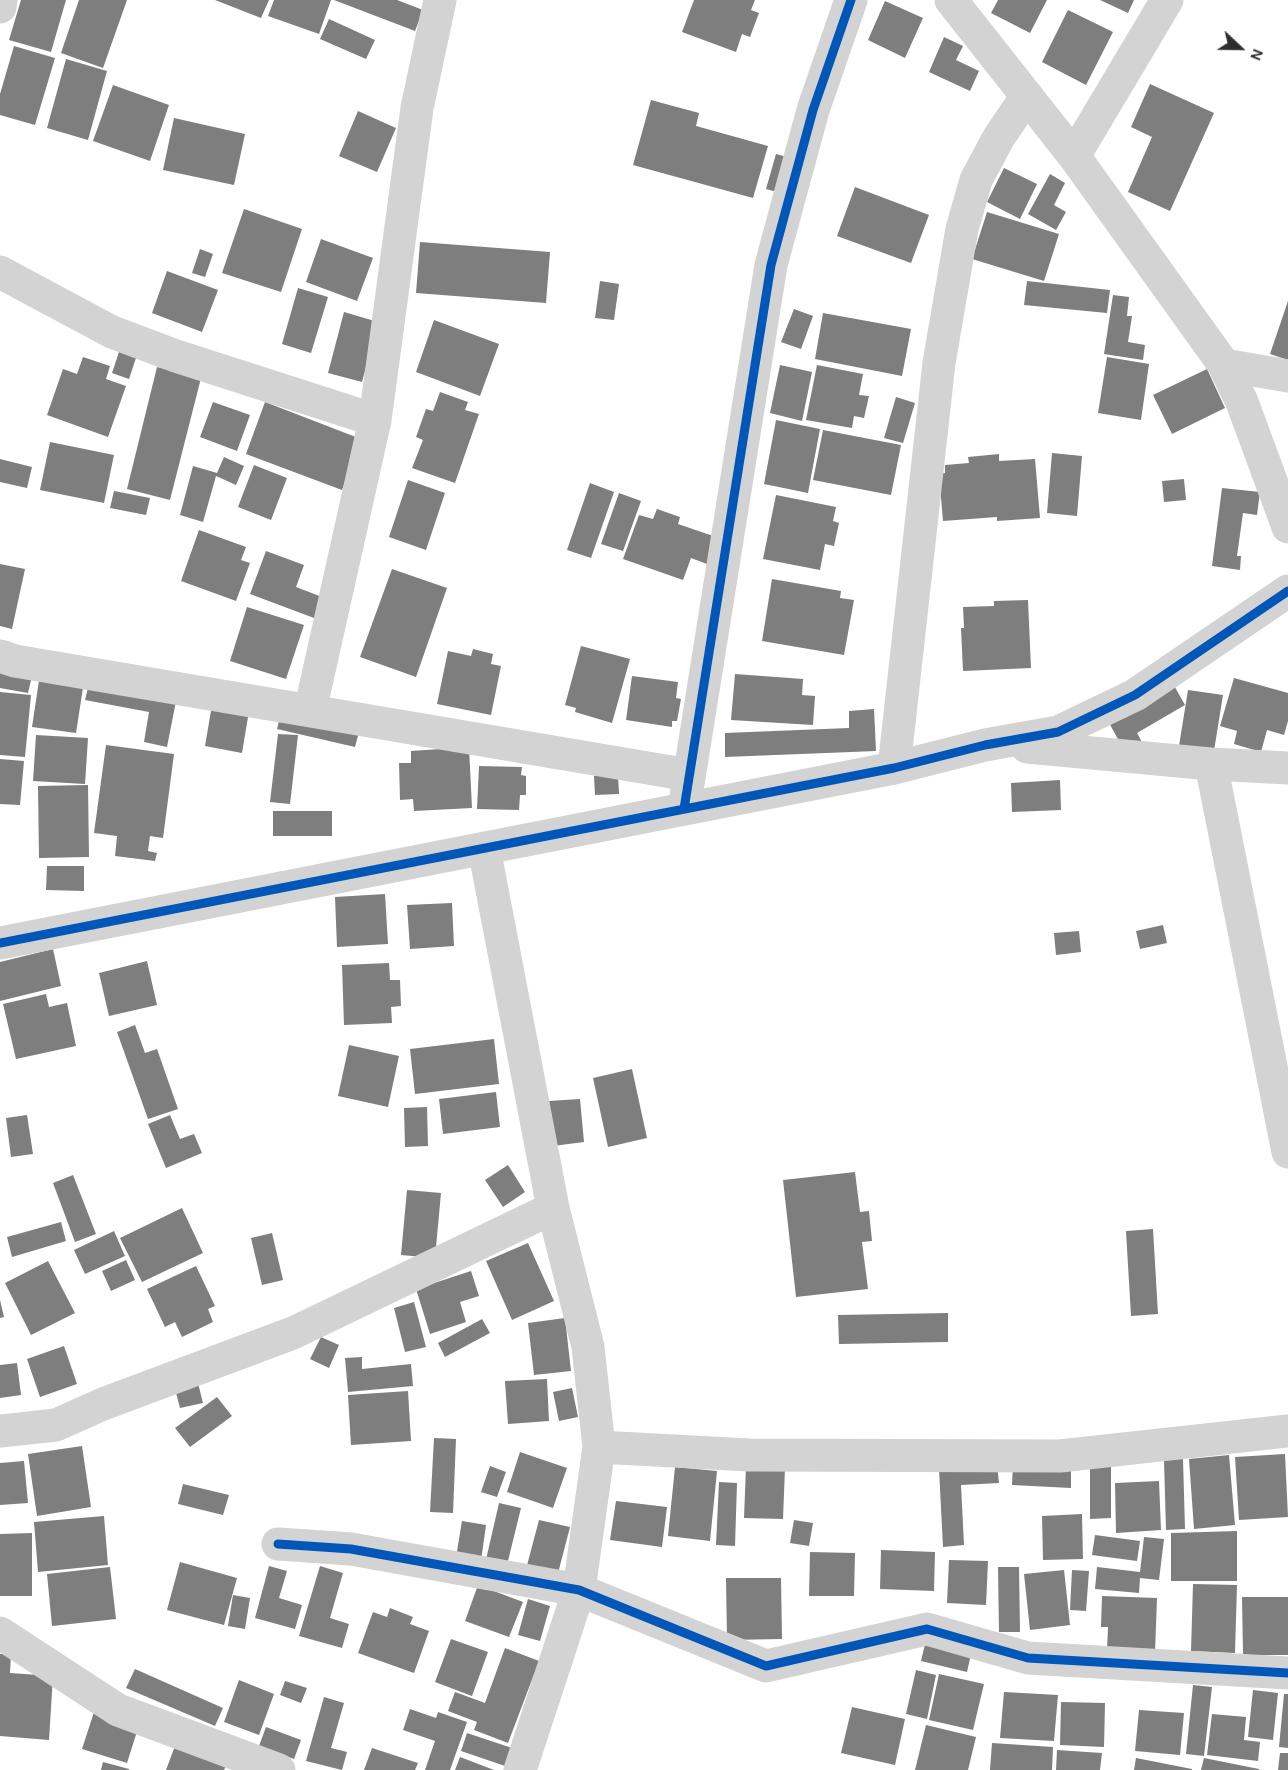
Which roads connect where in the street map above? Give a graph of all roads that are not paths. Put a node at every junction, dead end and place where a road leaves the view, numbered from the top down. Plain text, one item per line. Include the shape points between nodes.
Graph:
1 (1, 0) edge
2 (440, 0) edge
3 (851, 0) edge
4 (951, 0) edge
5 (1167, 0) edge
6 (0, 7) edge
7 (1028, 96) junction
8 (1074, 156) junction
9 (0, 272) edge
10 (1224, 365) junction
11 (1288, 376) edge
12 (375, 420) junction
13 (1288, 527) edge
14 (1288, 591) edge
15 (0, 656) edge
16 (310, 711) junction
17 (985, 745) junction
18 (1211, 764) junction
19 (894, 768) junction
20 (1288, 768) edge
21 (689, 775) junction
22 (684, 809) junction
23 (484, 848) junction
24 (0, 943) edge
25 (1288, 1152) edge
26 (553, 1208) junction
27 (0, 1431) edge
28 (1288, 1431) edge
29 (600, 1446) junction
30 (278, 1544) dead end
31 (579, 1590) junction
32 (0, 1633) edge
33 (1288, 1673) edge
34 (526, 1769) edge
35 (279, 1770) edge

1 - 6 street
2 - 12 street via 417,108
3 - 21 street via 813,110 771,265
4 - 7 street
5 - 8 street
7 - 8 street
7 - 19 street via 999,137 976,180 962,229 939,363
8 - 10 street
9 - 12 street via 112,332
10 - 11 street
10 - 13 street via 1242,402
12 - 16 street
14 - 17 street via 1135,695 1058,732
15 - 16 street
16 - 21 street
17 - 18 street
17 - 19 street
18 - 20 street
18 - 25 street
19 - 22 street
21 - 22 street
22 - 23 street
23 - 24 street
23 - 26 street
26 - 27 street via 294,1333 56,1425
26 - 29 street via 588,1347
28 - 29 street via 1060,1456 749,1455
29 - 31 street
30 - 31 street via 351,1549
31 - 33 street via 766,1666 927,1629 1028,1658
31 - 34 street
32 - 35 street via 118,1710

